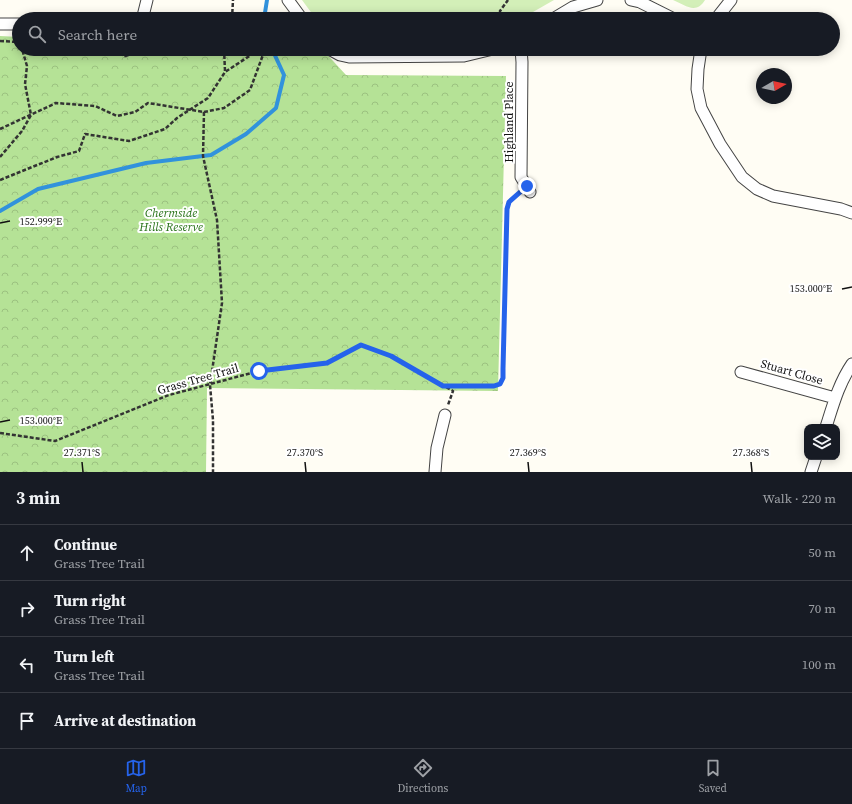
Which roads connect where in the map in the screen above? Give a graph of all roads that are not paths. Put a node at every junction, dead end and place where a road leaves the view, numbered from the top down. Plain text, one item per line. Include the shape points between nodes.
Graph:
1 (147, 0) edge
2 (288, 0) edge
3 (597, 0) edge
4 (631, 0) edge
5 (730, 0) edge
6 (144, 12) edge
7 (297, 12) edge
8 (565, 12) edge
9 (660, 12) edge
10 (721, 12) edge
11 (0, 24) edge
12 (12, 24) edge
13 (348, 56) edge
14 (464, 56) edge
15 (522, 56) edge
16 (701, 56) edge
17 (528, 189) road end
18 (852, 213) edge
19 (852, 364) edge
20 (741, 372) dead end
21 (835, 398) junction
22 (445, 414) road end
23 (827, 424) edge
24 (815, 460) edge
25 (435, 472) edge
26 (811, 472) edge

1 - 6 street
2 - 7 street
3 - 8 street
4 - 9 street
5 - 10 street
11 - 12 street
13 - 14 street
15 - 17 street, Highland Place via 522,177
16 - 18 street via 697,89 701,108 720,144 742,177 757,189 774,196
19 - 21 street
20 - 21 street, Stuart Close
21 - 23 street
22 - 25 street via 437,448
24 - 26 street

